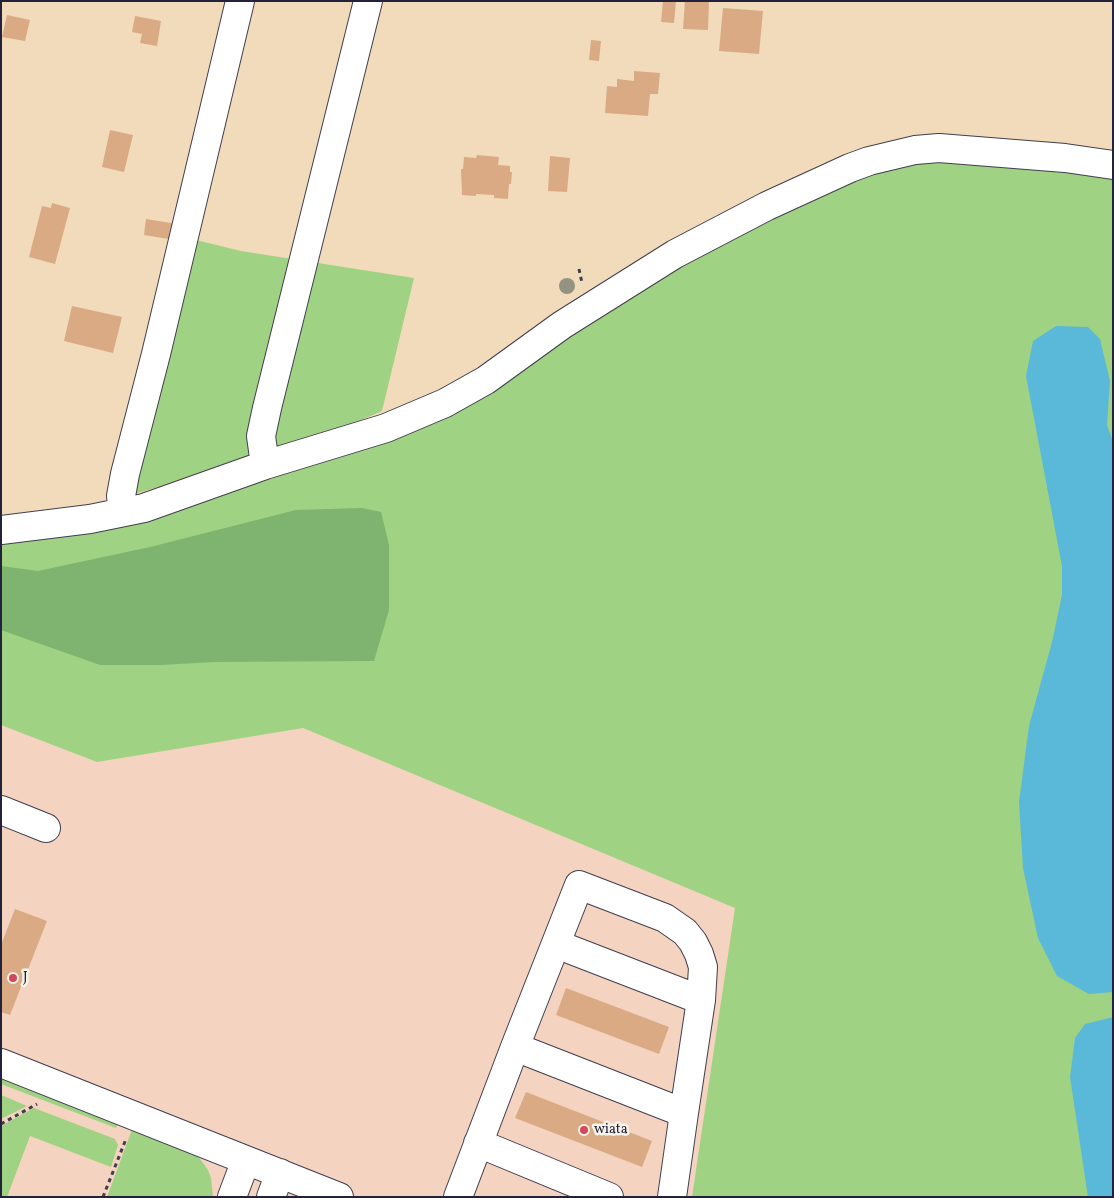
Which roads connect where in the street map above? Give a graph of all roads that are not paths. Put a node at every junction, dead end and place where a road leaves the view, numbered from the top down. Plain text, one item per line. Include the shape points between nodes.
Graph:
1 (240, 1) edge
2 (368, 1) edge
3 (1113, 165) edge
4 (265, 465) junction
5 (123, 512) junction
6 (1, 530) edge
7 (1, 810) edge
8 (46, 828) dead end
9 (556, 944) junction
10 (701, 1000) junction
11 (515, 1046) junction
12 (1, 1063) edge
13 (684, 1113) junction
14 (478, 1143) junction
15 (246, 1160) junction
16 (276, 1185) edge
17 (323, 1194) edge
18 (461, 1196) edge
19 (232, 1197) edge
20 (609, 1197) edge
21 (672, 1197) edge

1 - 5 street via 125,474 121,496
2 - 4 street via 267,408 261,436
3 - 4 street via 939,148 892,154 856,166 768,206 675,254 562,325 486,380 445,403 386,428
4 - 5 street via 144,508
5 - 6 street
7 - 8 street
9 - 10 street
9 - 10 street via 579,885 665,918 685,932 699,954 703,967
9 - 11 street
10 - 13 street
11 - 13 street
11 - 14 street
12 - 15 street
13 - 21 street
14 - 18 street
14 - 20 street
15 - 16 street
15 - 19 street
16 - 17 street

